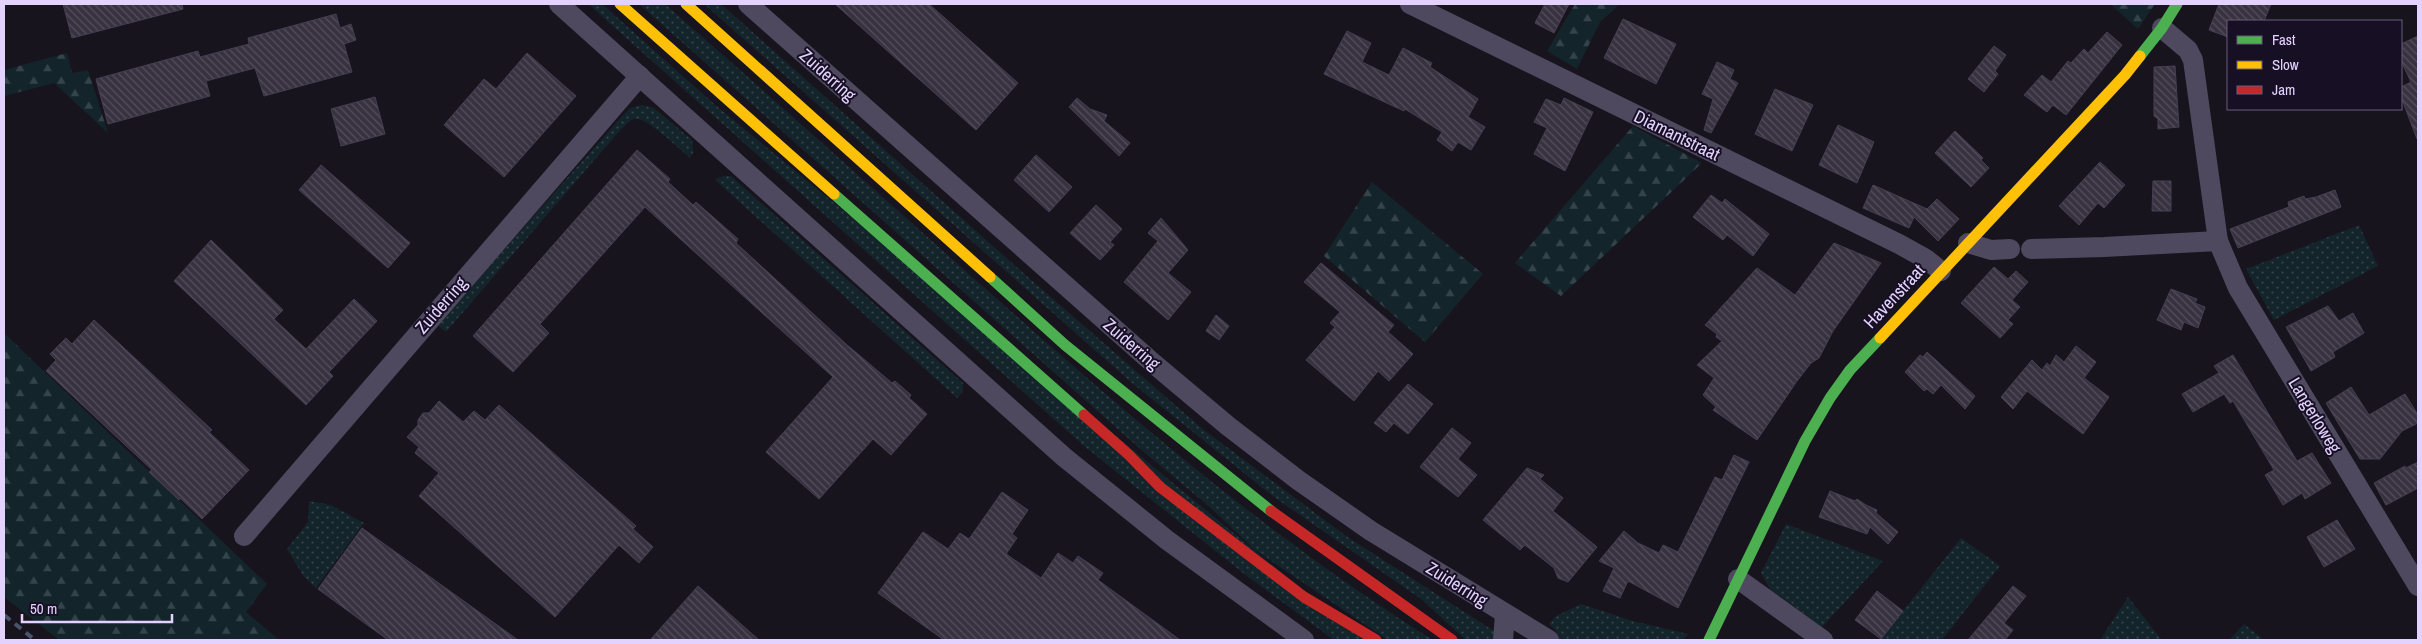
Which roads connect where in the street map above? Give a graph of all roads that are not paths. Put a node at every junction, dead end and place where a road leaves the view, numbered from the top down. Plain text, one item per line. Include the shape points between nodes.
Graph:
1 (559, 4) edge
2 (620, 4) edge
3 (686, 4) edge
4 (748, 4) edge
5 (1410, 4) edge
6 (2177, 4) edge
7 (2162, 28) junction
8 (640, 76) junction
9 (2218, 241) junction
10 (1968, 243) junction
11 (2010, 249) dead end
12 (2031, 249) dead end
13 (1941, 271) junction
14 (244, 536) dead end
15 (1738, 579) junction
16 (2418, 586) edge
17 (1505, 614) junction
18 (1710, 635) edge
19 (1304, 640) edge
20 (1376, 640) edge
21 (1452, 640) edge
22 (1503, 640) edge
23 (1549, 640) edge
24 (1704, 640) edge
25 (1823, 640) edge

1 - 8 street
2 - 20 main road via 1129,455 1160,487 1304,596
3 - 21 main road via 1065,345 1261,504
4 - 17 street, Zuiderring via 1228,426 1371,531
5 - 13 street, Diamantstraat via 1899,244
6 - 7 main road
7 - 9 street, Langerloweg via 2188,50 2192,60
7 - 10 main road, Havenstraat via 2125,75
8 - 14 street, Zuiderring
8 - 19 street via 1064,456 1167,540
9 - 12 street
9 - 16 street, Langerloweg via 2238,288
10 - 11 street via 1990,250
10 - 13 main road, Havenstraat
13 - 15 main road, Havenstraat via 1850,370 1830,398 1805,441
15 - 18 main road, Havenstraat
15 - 25 street
17 - 22 street
17 - 23 street, Zuiderring
18 - 24 main road, Havenstraat

